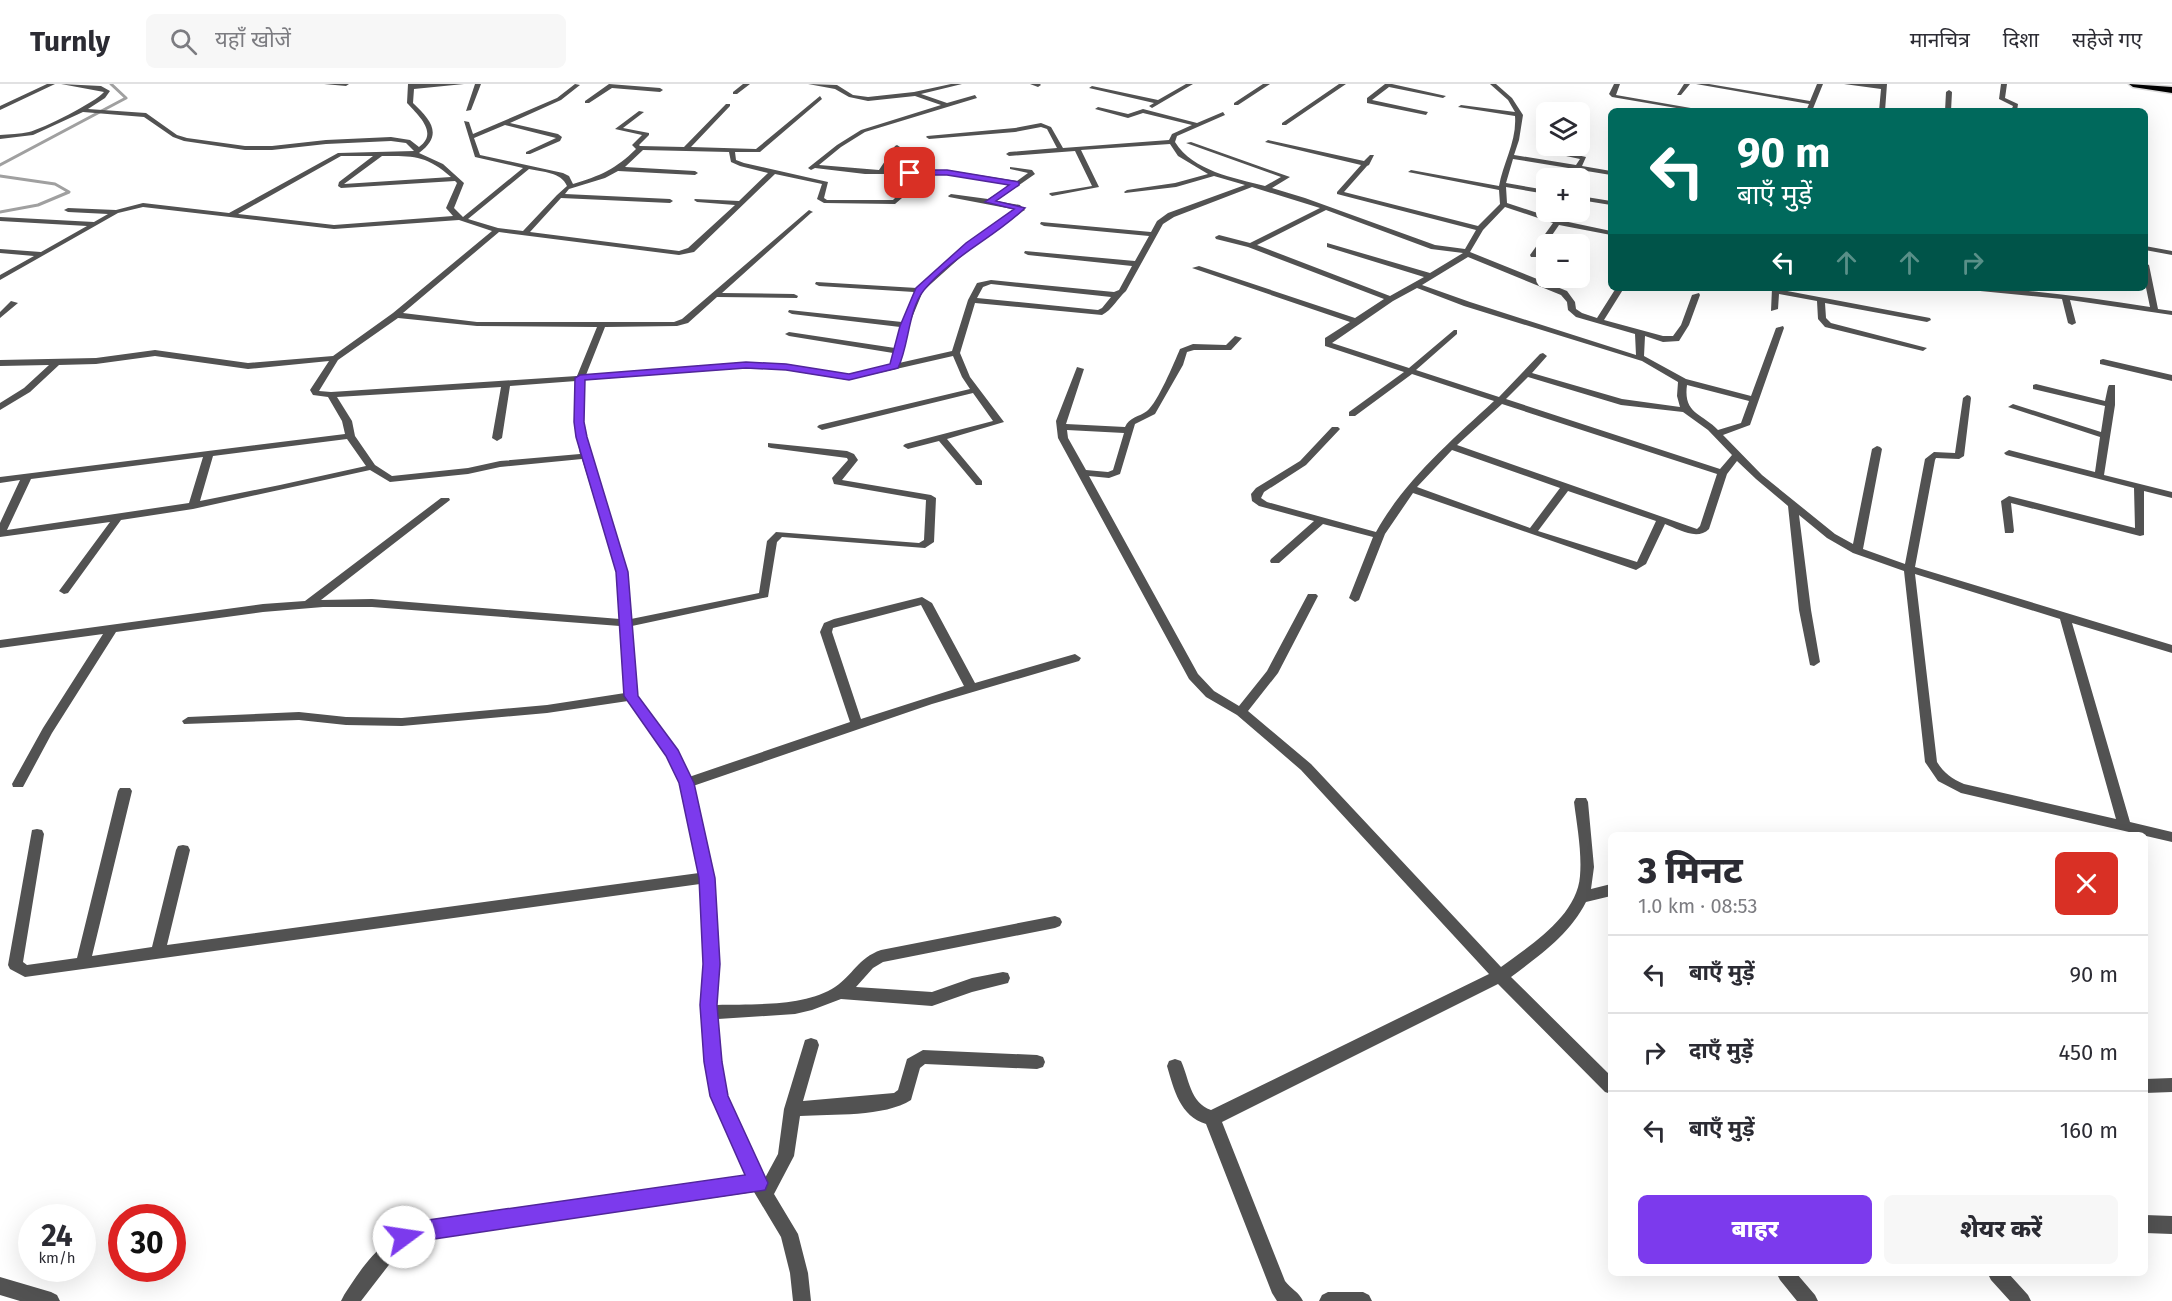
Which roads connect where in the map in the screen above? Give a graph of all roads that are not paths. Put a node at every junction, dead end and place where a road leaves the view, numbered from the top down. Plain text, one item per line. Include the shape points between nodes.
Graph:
1 (52, 84) edge
2 (64, 84) edge
3 (327, 84) edge
4 (346, 84) edge
5 (461, 84) edge
6 (478, 84) edge
7 (747, 84) edge
8 (811, 84) edge
9 (959, 84) edge
10 (1190, 84) edge
11 (1267, 84) edge
12 (1343, 84) edge
13 (1493, 84) edge
14 (1617, 84) edge
15 (1687, 84) edge
16 (1699, 84) edge
17 (1820, 84) edge
18 (1847, 84) edge
19 (2004, 84) edge
20 (2133, 84) edge
21 (2156, 84) edge
22 (411, 85) edge
23 (577, 85) edge
24 (612, 85) edge
25 (836, 85) edge
26 (1388, 85) edge
27 (1884, 85) edge
28 (1092, 88) dead end
29 (2172, 88) edge
30 (660, 90) dead end
31 (1949, 92) dead end
32 (735, 93) dead end
33 (916, 93) junction
34 (1679, 94) dead end
35 (1443, 96) dead end
36 (975, 97) dead end
37 (820, 98) dead end
38 (587, 102) dead end
39 (1159, 102) junction
40 (1811, 103) junction
41 (1236, 104) dead end
42 (728, 105) dead end
43 (946, 105) junction
44 (1461, 107) dead end
45 (0, 108) edge
46 (1687, 108) edge
47 (1810, 108) edge
48 (1882, 108) edge
49 (1948, 108) edge
50 (2015, 108) edge
51 (82, 110) junction
52 (1098, 110) dead end
53 (468, 111) dead end
54 (1143, 111) junction
55 (641, 112) dead end
56 (1426, 113) dead end
57 (1223, 114) dead end
58 (1520, 116) junction
59 (466, 122) dead end
60 (504, 123) junction
61 (1199, 124) junction
62 (1284, 124) dead end
63 (0, 137) edge
64 (472, 137) junction
65 (929, 137) dead end
66 (1172, 142) junction
67 (1268, 142) dead end
68 (1189, 143) dead end
69 (897, 147) dead end
70 (639, 148) junction
71 (686, 149) junction
72 (1077, 149) junction
73 (1061, 150) junction
74 (416, 152) junction
75 (732, 152) junction
76 (528, 153) dead end
77 (380, 154) junction
78 (1009, 154) dead end
79 (1372, 156) dead end
80 (1509, 156) junction
81 (1574, 156) edge
82 (1367, 164) junction
83 (528, 166) junction
84 (814, 166) junction
85 (1578, 167) junction
86 (1012, 168) dead end
87 (617, 169) junction
88 (1608, 170) edge
89 (774, 171) junction
90 (880, 172) junction
91 (1411, 172) dead end
92 (695, 173) dead end
93 (894, 173) junction
94 (1214, 174) junction
95 (798, 178) junction
96 (458, 179) junction
97 (1016, 183) junction
98 (1251, 185) junction
99 (571, 186) junction
100 (1501, 186) junction
101 (1265, 189) junction
102 (1536, 191) edge
103 (1127, 192) dead end
104 (1052, 194) dead end
105 (559, 196) junction
106 (951, 196) dead end
107 (697, 200) dead end
108 (1590, 200) edge
109 (670, 201) dead end
110 (989, 202) junction
111 (741, 203) junction
112 (1608, 203) edge
113 (1504, 204) junction
114 (1325, 208) junction
115 (68, 210) dead end
116 (116, 212) junction
117 (809, 213) dead end
118 (232, 214) junction
119 (1536, 215) edge
120 (0, 219) edge
121 (461, 219) junction
122 (1557, 222) joint
123 (98, 224) junction
124 (1044, 224) dead end
125 (1480, 229) junction
126 (497, 230) junction
127 (1608, 232) edge
128 (524, 234) junction
129 (1152, 234) junction
130 (1219, 237) dead end
131 (1251, 245) junction
132 (1330, 245) dead end
133 (2148, 249) edge
134 (0, 251) edge
135 (1028, 253) dead end
136 (1466, 253) junction
137 (2172, 253) edge
138 (44, 254) junction
139 (1534, 255) dead end
140 (1138, 264) junction
141 (1196, 268) dead end
142 (1430, 276) junction
143 (0, 278) edge
144 (1536, 278) edge
145 (2148, 279) edge
146 (819, 285) dead end
147 (1416, 285) junction
148 (1556, 288) edge
149 (919, 290) junction
150 (1618, 291) edge
151 (1776, 291) edge
152 (1784, 291) edge
153 (2033, 291) edge
154 (715, 295) junction
155 (1116, 295) junction
156 (1696, 295) dead end
157 (794, 296) dead end
158 (2065, 297) junction
159 (1390, 299) junction
160 (972, 300) junction
161 (1821, 300) junction
162 (14, 303) dead end
163 (1774, 309) dead end
164 (2155, 311) junction
165 (792, 312) dead end
166 (2172, 313) edge
167 (396, 315) junction
168 (0, 316) edge
169 (1927, 320) dead end
170 (1356, 321) junction
171 (1599, 321) junction
172 (2072, 323) dead end
173 (602, 325) junction
174 (905, 326) junction
175 (1780, 328) dead end
176 (1454, 332) dead end
177 (1639, 332) junction
178 (789, 334) dead end
179 (1238, 338) dead end
180 (1923, 348) dead end
181 (897, 351) junction
182 (956, 353) junction
183 (1543, 356) dead end
184 (335, 358) junction
185 (1641, 359) junction
186 (57, 362) junction
187 (2103, 362) dead end
188 (0, 363) edge
189 (894, 366) junction
190 (1080, 369) dead end
191 (1409, 372) junction
192 (1527, 374) junction
193 (580, 378) junction
194 (2172, 378) edge
195 (1683, 381) junction
196 (506, 384) junction
197 (2036, 387) dead end
198 (2112, 387) dead end
199 (975, 390) junction
200 (331, 395) junction
201 (1967, 398) dead end
202 (1754, 399) junction
203 (1501, 401) junction
204 (2110, 405) junction
205 (1, 406) edge
206 (2013, 407) dead end
207 (1686, 410) junction
208 (1352, 414) dead end
209 (822, 427) dead end
210 (1061, 427) junction
211 (1335, 429) dead end
212 (1129, 430) junction
213 (1716, 434) junction
214 (350, 436) junction
215 (2105, 436) junction
216 (941, 437) junction
217 (497, 438) dead end
218 (771, 445) dead end
219 (908, 446) dead end
220 (1449, 446) junction
221 (1877, 449) dead end
222 (2009, 453) dead end
223 (209, 454) junction
224 (1737, 455) junction
225 (586, 456) junction
226 (372, 467) junction
227 (1722, 472) junction
228 (1081, 473) junction
229 (2099, 475) junction
230 (27, 477) junction
231 (0, 480) edge
232 (979, 483) dead end
233 (2139, 486) junction
234 (1565, 488) junction
235 (1412, 489) junction
236 (2172, 495) edge
237 (445, 500) dead end
238 (1793, 504) junction
239 (193, 507) junction
240 (117, 519) junction
241 (1321, 520) junction
242 (1661, 521) junction
243 (2009, 531) dead end
244 (1532, 532) junction
245 (1, 534) edge
246 (1378, 536) junction
247 (1857, 551) junction
248 (1275, 561) dead end
249 (1909, 569) junction
250 (64, 591) dead end
251 (1312, 596) dead end
252 (1355, 598) dead end
253 (307, 604) junction
254 (2065, 616) junction
255 (627, 623) junction
256 (112, 629) junction
257 (0, 644) edge
258 (2172, 649) edge
259 (1075, 658) dead end
260 (1814, 662) dead end
261 (971, 687) junction
262 (631, 696) junction
263 (1241, 712) junction
264 (188, 722) dead end
265 (856, 723) junction
266 (686, 783) junction
267 (18, 784) dead end
268 (125, 792) dead end
269 (1581, 802) dead end
270 (2124, 824) junction
271 (37, 834) dead end
272 (2172, 837) edge
273 (183, 850) dead end
274 (707, 878) junction
275 (1608, 891) edge
276 (1581, 897) junction
277 (1055, 922) dead end
278 (158, 952) junction
279 (83, 963) junction
280 (1500, 976) junction
281 (1003, 978) dead end
282 (840, 992) junction
283 (709, 1011) junction
284 (811, 1045) dead end
285 (1037, 1062) dead end
286 (1175, 1066) dead end
287 (1608, 1084) edge
288 (2172, 1085) edge
289 (2148, 1086) edge
290 (792, 1108) junction
291 (1212, 1118) junction
292 (762, 1189) junction
293 (2148, 1224) edge
294 (2172, 1225) edge
295 (1788, 1276) edge
296 (1999, 1276) edge
297 (0, 1286) edge
298 (51, 1301) edge
299 (350, 1301) edge
300 (802, 1301) edge
301 (1294, 1301) edge
302 (1328, 1301) edge
303 (1364, 1301) edge
304 (1809, 1301) edge
305 (2022, 1301) edge

1 - 45 street
2 - 51 street via 107,91
3 - 4 street
5 - 22 street
6 - 53 street
7 - 32 street
8 - 25 street
9 - 33 street
10 - 39 street
11 - 41 street
12 - 62 street
13 - 58 street via 1509,95
14 - 46 street via 1614,96
15 - 34 street
16 - 40 street
17 - 40 street
18 - 27 street
19 - 50 street via 2002,99 2016,105
20 - 29 highway
21 - 29 highway
22 - 74 street via 410,103 429,122 431,135
23 - 60 street via 559,99
24 - 30 street
24 - 38 street
25 - 33 street via 851,96 868,99
26 - 35 street
26 - 56 street via 1369,102
27 - 48 street
28 - 39 street
31 - 49 street
33 - 43 street
36 - 43 street
37 - 75 street via 761,149
39 - 54 street
40 - 47 street
42 - 71 street
43 - 84 street via 863,131
44 - 58 street
51 - 63 street via 34,133
51 - 74 street via 146,115 175,136 199,143 261,148 391,139 412,143
52 - 54 street via 1128,116
54 - 61 street
55 - 70 street via 618,129 647,134 635,145
57 - 61 street
58 - 80 street via 1520,132
59 - 64 street
60 - 64 street
60 - 76 street via 559,137 558,141
61 - 66 street via 1174,135
64 - 83 street via 477,156
65 - 73 street via 1041,125 1048,128
66 - 72 street
66 - 94 street via 1180,155
67 - 82 street
68 - 101 street via 1287,176
69 - 90 street
70 - 71 street
70 - 87 street
71 - 75 street
72 - 73 street
72 - 104 street via 1096,187
73 - 78 street
74 - 77 street
74 - 96 street
75 - 89 street via 736,163
77 - 96 street via 340,185
77 - 118 street via 339,154
79 - 82 street
80 - 85 street
80 - 100 street
81 - 85 street via 1584,158
82 - 125 street via 1339,193
83 - 99 street via 564,176
83 - 121 street
84 - 90 street
84 - 95 street
85 - 88 street
86 - 97 street via 1032,173
87 - 92 street
87 - 99 street via 597,180
89 - 95 street
89 - 111 street
90 - 93 street
91 - 100 street
93 - 95 street via 899,198 892,202 824,201 820,197 826,183
93 - 97 street via 947,172
94 - 98 street
94 - 103 street via 1176,185
96 - 121 street via 460,188 450,208
97 - 110 street
98 - 101 street
98 - 129 street via 1171,215
99 - 105 street
100 - 102 street
100 - 113 street
101 - 114 street
105 - 109 street
105 - 128 street
106 - 110 street
107 - 111 street
108 - 112 street
110 - 149 street via 1018,206 1021,210 969,245
111 - 128 street via 684,253
113 - 119 street
113 - 125 street
114 - 131 street
114 - 136 street via 1434,247
115 - 116 street
116 - 118 street via 149,205
116 - 123 street
117 - 154 street
118 - 121 street via 334,227
120 - 123 street
121 - 126 street
122 - 127 street
122 - 139 street
123 - 138 street
124 - 129 street
125 - 136 street
126 - 128 street
126 - 167 street
129 - 140 street
130 - 131 street
131 - 159 street
132 - 142 street
133 - 137 street
134 - 138 street
135 - 140 street
136 - 142 street
136 - 144 street
138 - 143 street
140 - 155 street
141 - 170 street
142 - 147 street
145 - 164 street
146 - 149 street
147 - 159 street
147 - 185 street
148 - 171 street via 1571,302 1572,310
149 - 174 street
150 - 171 street
151 - 163 street
152 - 161 street
153 - 158 street
154 - 157 street
154 - 173 street via 678,323
155 - 160 street via 1099,313
155 - 160 street via 987,282 978,287
156 - 177 street via 1676,339
158 - 164 street
158 - 172 street
159 - 170 street
160 - 182 street
161 - 169 street
161 - 180 street via 1822,320 1827,325
162 - 168 street
164 - 166 street
165 - 174 street
167 - 173 street via 477,324
167 - 184 street
170 - 191 street via 1328,340 1328,344
171 - 177 street
173 - 193 street
174 - 181 street
175 - 202 street
176 - 191 street
177 - 185 street
178 - 181 street
179 - 212 street via 1228,348 1193,347 1183,351 1152,412 1134,420
181 - 189 street
182 - 189 street
182 - 199 street
183 - 192 street
184 - 186 street via 248,366 155,352
184 - 200 street via 314,390
185 - 195 street
186 - 188 street
186 - 205 street via 27,390
187 - 194 street
189 - 193 street via 849,377 746,365
190 - 210 street
191 - 203 street
191 - 208 street
192 - 203 street
192 - 207 street via 1621,402
193 - 196 street
193 - 225 street via 579,422
195 - 202 street
195 - 207 street via 1680,396
196 - 200 street
196 - 217 street
197 - 204 street
198 - 204 street
199 - 209 street
199 - 216 street via 999,422
200 - 214 street via 347,421
201 - 249 street via 1959,456 1934,455 1930,459
202 - 213 street via 1745,425
203 - 220 street
203 - 227 street
204 - 215 street
206 - 215 street
207 - 213 street
210 - 212 street
210 - 228 street
211 - 241 street via 1303,462 1260,490 1256,497 1263,504
212 - 228 street via 1117,472
213 - 224 street
214 - 223 street
214 - 226 street
215 - 229 street
216 - 219 street
216 - 232 street
218 - 255 street via 844,453 853,460 837,482 931,498 929,542 921,546 780,534 772,541 764,595
220 - 234 street
220 - 235 street
221 - 247 street
222 - 229 street
223 - 230 street
223 - 239 street
224 - 227 street
224 - 238 street
225 - 226 street via 500,464 403,480 384,477
225 - 255 street via 622,572
226 - 239 street
227 - 242 street via 1703,530 1692,531
228 - 263 street via 1193,676 1210,694
229 - 233 street
230 - 231 street
230 - 245 street
233 - 236 street
233 - 243 street via 2140,533 2009,499
234 - 242 street
234 - 244 street
235 - 244 street
235 - 246 street
237 - 253 street
238 - 247 street via 1831,536
238 - 260 street via 1804,610
239 - 240 street
240 - 245 street
240 - 250 street
241 - 246 street
241 - 248 street
242 - 244 street via 1636,567
246 - 252 street
247 - 249 street
249 - 254 street
249 - 270 street via 1935,771 1961,788
251 - 263 street via 1272,673
253 - 255 street via 372,603
253 - 256 street
254 - 258 street
254 - 270 street
255 - 262 street
256 - 257 street
256 - 267 street
259 - 261 street
261 - 265 street
261 - 265 street via 922,601 838,622 828,626 826,632
262 - 264 street via 547,709 402,722 299,716
262 - 266 street via 672,754
263 - 280 street via 1306,767
265 - 266 street
266 - 274 street
268 - 279 street
269 - 276 street via 1587,876
270 - 272 street
271 - 279 street via 15,965 32,971
273 - 278 street
274 - 278 street
274 - 283 street via 712,964
275 - 276 street
276 - 280 street via 1570,917
277 - 282 street via 881,956 865,964
278 - 279 street
280 - 287 street
280 - 291 street
281 - 282 street via 932,999
282 - 283 street via 785,1009
283 - 292 street via 719,1096
284 - 290 street
285 - 290 street via 923,1057 913,1064 904,1095 897,1100
286 - 291 street via 1188,1104 1203,1117
288 - 289 street
290 - 292 street via 786,1156
291 - 301 street via 1278,1287
292 - 299 street via 421,1231 392,1245
292 - 300 street via 789,1234
293 - 294 street
295 - 304 street
296 - 305 street
297 - 298 street
302 - 303 street

